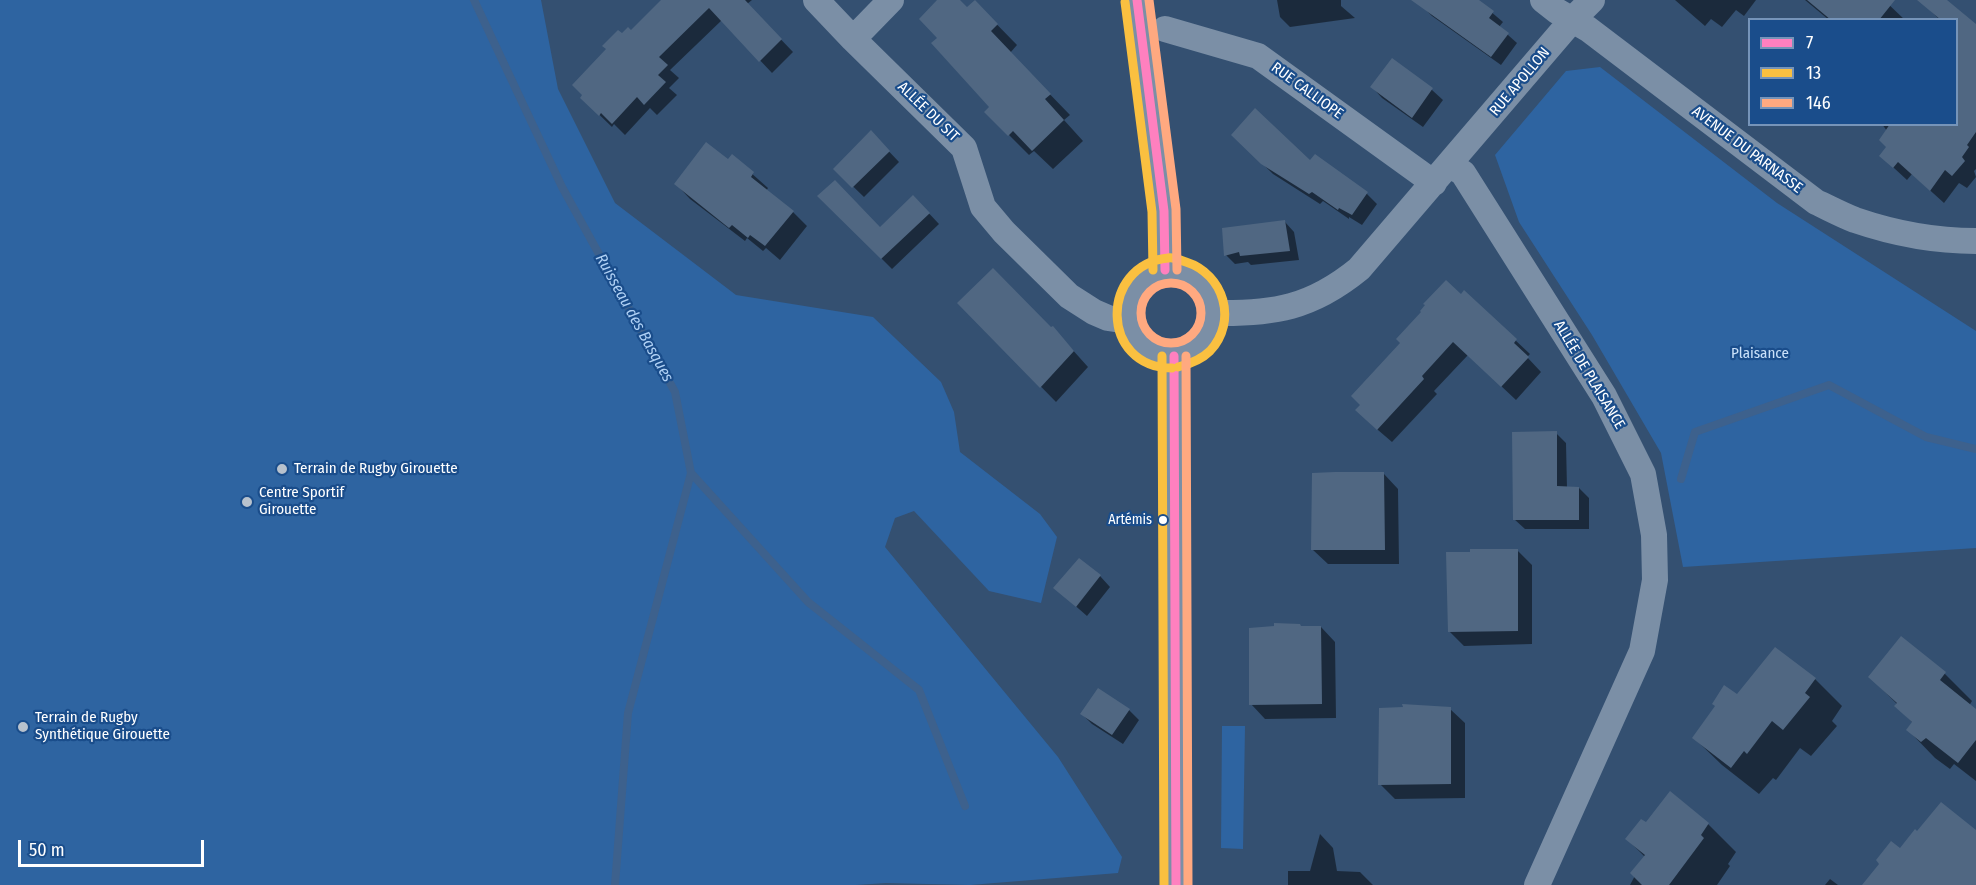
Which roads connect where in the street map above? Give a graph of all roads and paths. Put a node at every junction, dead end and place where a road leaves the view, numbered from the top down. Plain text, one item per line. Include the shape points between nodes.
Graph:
1 (816, 0) edge
2 (891, 0) edge
3 (1137, 0) edge
4 (1543, 0) edge
5 (1592, 0) edge
6 (1573, 19) junction
7 (1165, 29) dead end
8 (853, 39) junction
9 (1442, 174) junction
10 (1976, 241) edge
11 (1165, 270) junction
12 (1214, 313) junction
13 (1128, 321) junction
14 (1174, 356) junction
15 (1176, 885) edge
16 (1537, 885) edge

1 - 8 street, ALLÉE DU SIT
2 - 8 street
3 - 11 street via 1164,211
4 - 6 street, AVENUE DU PARNASSE
5 - 6 street, RUE APOLLON
6 - 9 street, RUE APOLLON
6 - 10 street, AVENUE DU PARNASSE via 1816,202 1855,220 1901,232
7 - 9 street, RUE CALLIOPE via 1258,56
8 - 13 street, ALLÉE DU SIT via 964,148 983,207 1004,232 1069,296 1108,318
9 - 12 street via 1359,269 1338,286 1293,307 1249,314
9 - 16 street, ALLÉE DE PLAISANCE via 1462,173 1604,396 1643,474 1654,536 1655,580 1642,651
11 - 12 street via 1183,272 1199,281 1210,295
11 - 13 street via 1140,283 1129,300
12 - 14 street via 1202,343
13 - 14 street via 1142,345
14 - 15 street

